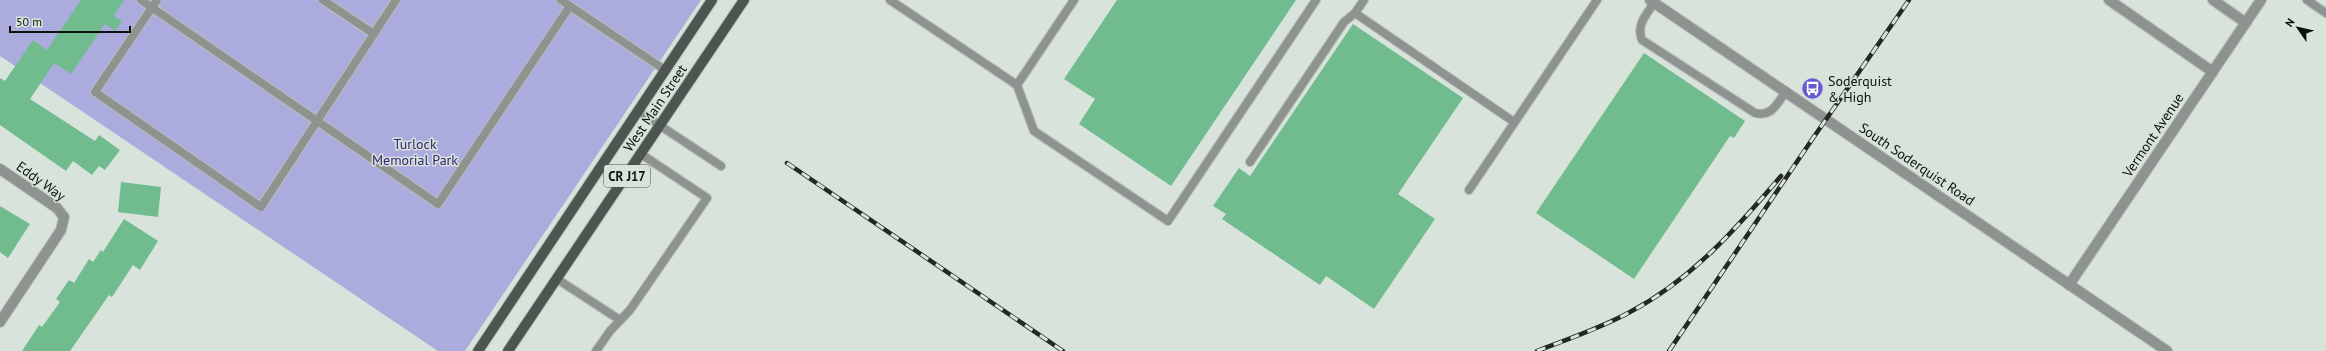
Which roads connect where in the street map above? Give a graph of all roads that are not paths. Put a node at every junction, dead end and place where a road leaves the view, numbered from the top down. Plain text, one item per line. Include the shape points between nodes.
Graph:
1 (141, 0) edge
2 (157, 0) edge
3 (323, 0) edge
4 (396, 0) edge
5 (561, 0) edge
6 (712, 0) edge
7 (744, 0) edge
8 (890, 0) edge
9 (1074, 0) edge
10 (1316, 0) edge
11 (1364, 0) edge
12 (1597, 0) edge
13 (2109, 0) edge
14 (2213, 0) edge
15 (2261, 0) edge
16 (2307, 0) edge
17 (1652, 1) edge
18 (570, 6) junction
19 (152, 8) junction
20 (1355, 13) junction
21 (2326, 13) edge
22 (2246, 23) junction
23 (374, 34) junction
24 (665, 70) junction
25 (2213, 72) junction
26 (1017, 85) junction
27 (1786, 91) junction
28 (638, 111) junction
29 (317, 121) junction
30 (1514, 122) junction
31 (660, 125) junction
32 (641, 154) junction
33 (1250, 162) dead end
34 (721, 166) dead end
35 (0, 169) edge
36 (1469, 190) dead end
37 (557, 279) junction
38 (2069, 285) junction
39 (620, 320) junction
40 (0, 322) edge
41 (478, 351) edge
42 (508, 351) edge
43 (596, 351) edge
44 (2167, 351) edge

1 - 19 lane
2 - 19 lane
3 - 23 lane
4 - 23 lane
5 - 18 lane
6 - 24 main road, West Main Street / CR J17
7 - 31 main road, West Main Street / CR J17
8 - 26 lane
9 - 26 lane
10 - 26 lane via 1168,221 1034,130
11 - 20 lane
12 - 30 lane
13 - 25 street
14 - 22 street
15 - 22 street, Vermont Avenue
16 - 21 lane
17 - 27 street, South Soderquist Road
17 - 27 lane via 1640,24 1642,40 1754,113 1769,113
18 - 24 lane
18 - 29 lane via 438,204
19 - 29 lane
19 - 29 lane via 95,92 261,207
20 - 30 lane
20 - 33 lane via 1344,22
22 - 25 street, Vermont Avenue
23 - 29 lane
24 - 28 main road, West Main Street / CR J17
25 - 38 street, Vermont Avenue
27 - 38 street, South Soderquist Road
28 - 31 lane
28 - 41 main road, West Main Street / CR J17
30 - 36 lane
31 - 32 main road, West Main Street / CR J17
31 - 34 lane
32 - 37 main road, West Main Street / CR J17
32 - 39 lane via 707,198 630,310
35 - 40 street, Eddy Way via 57,208 64,218 62,230
37 - 39 lane
37 - 42 main road, West Main Street / CR J17
38 - 44 street, South Soderquist Road
39 - 43 lane

